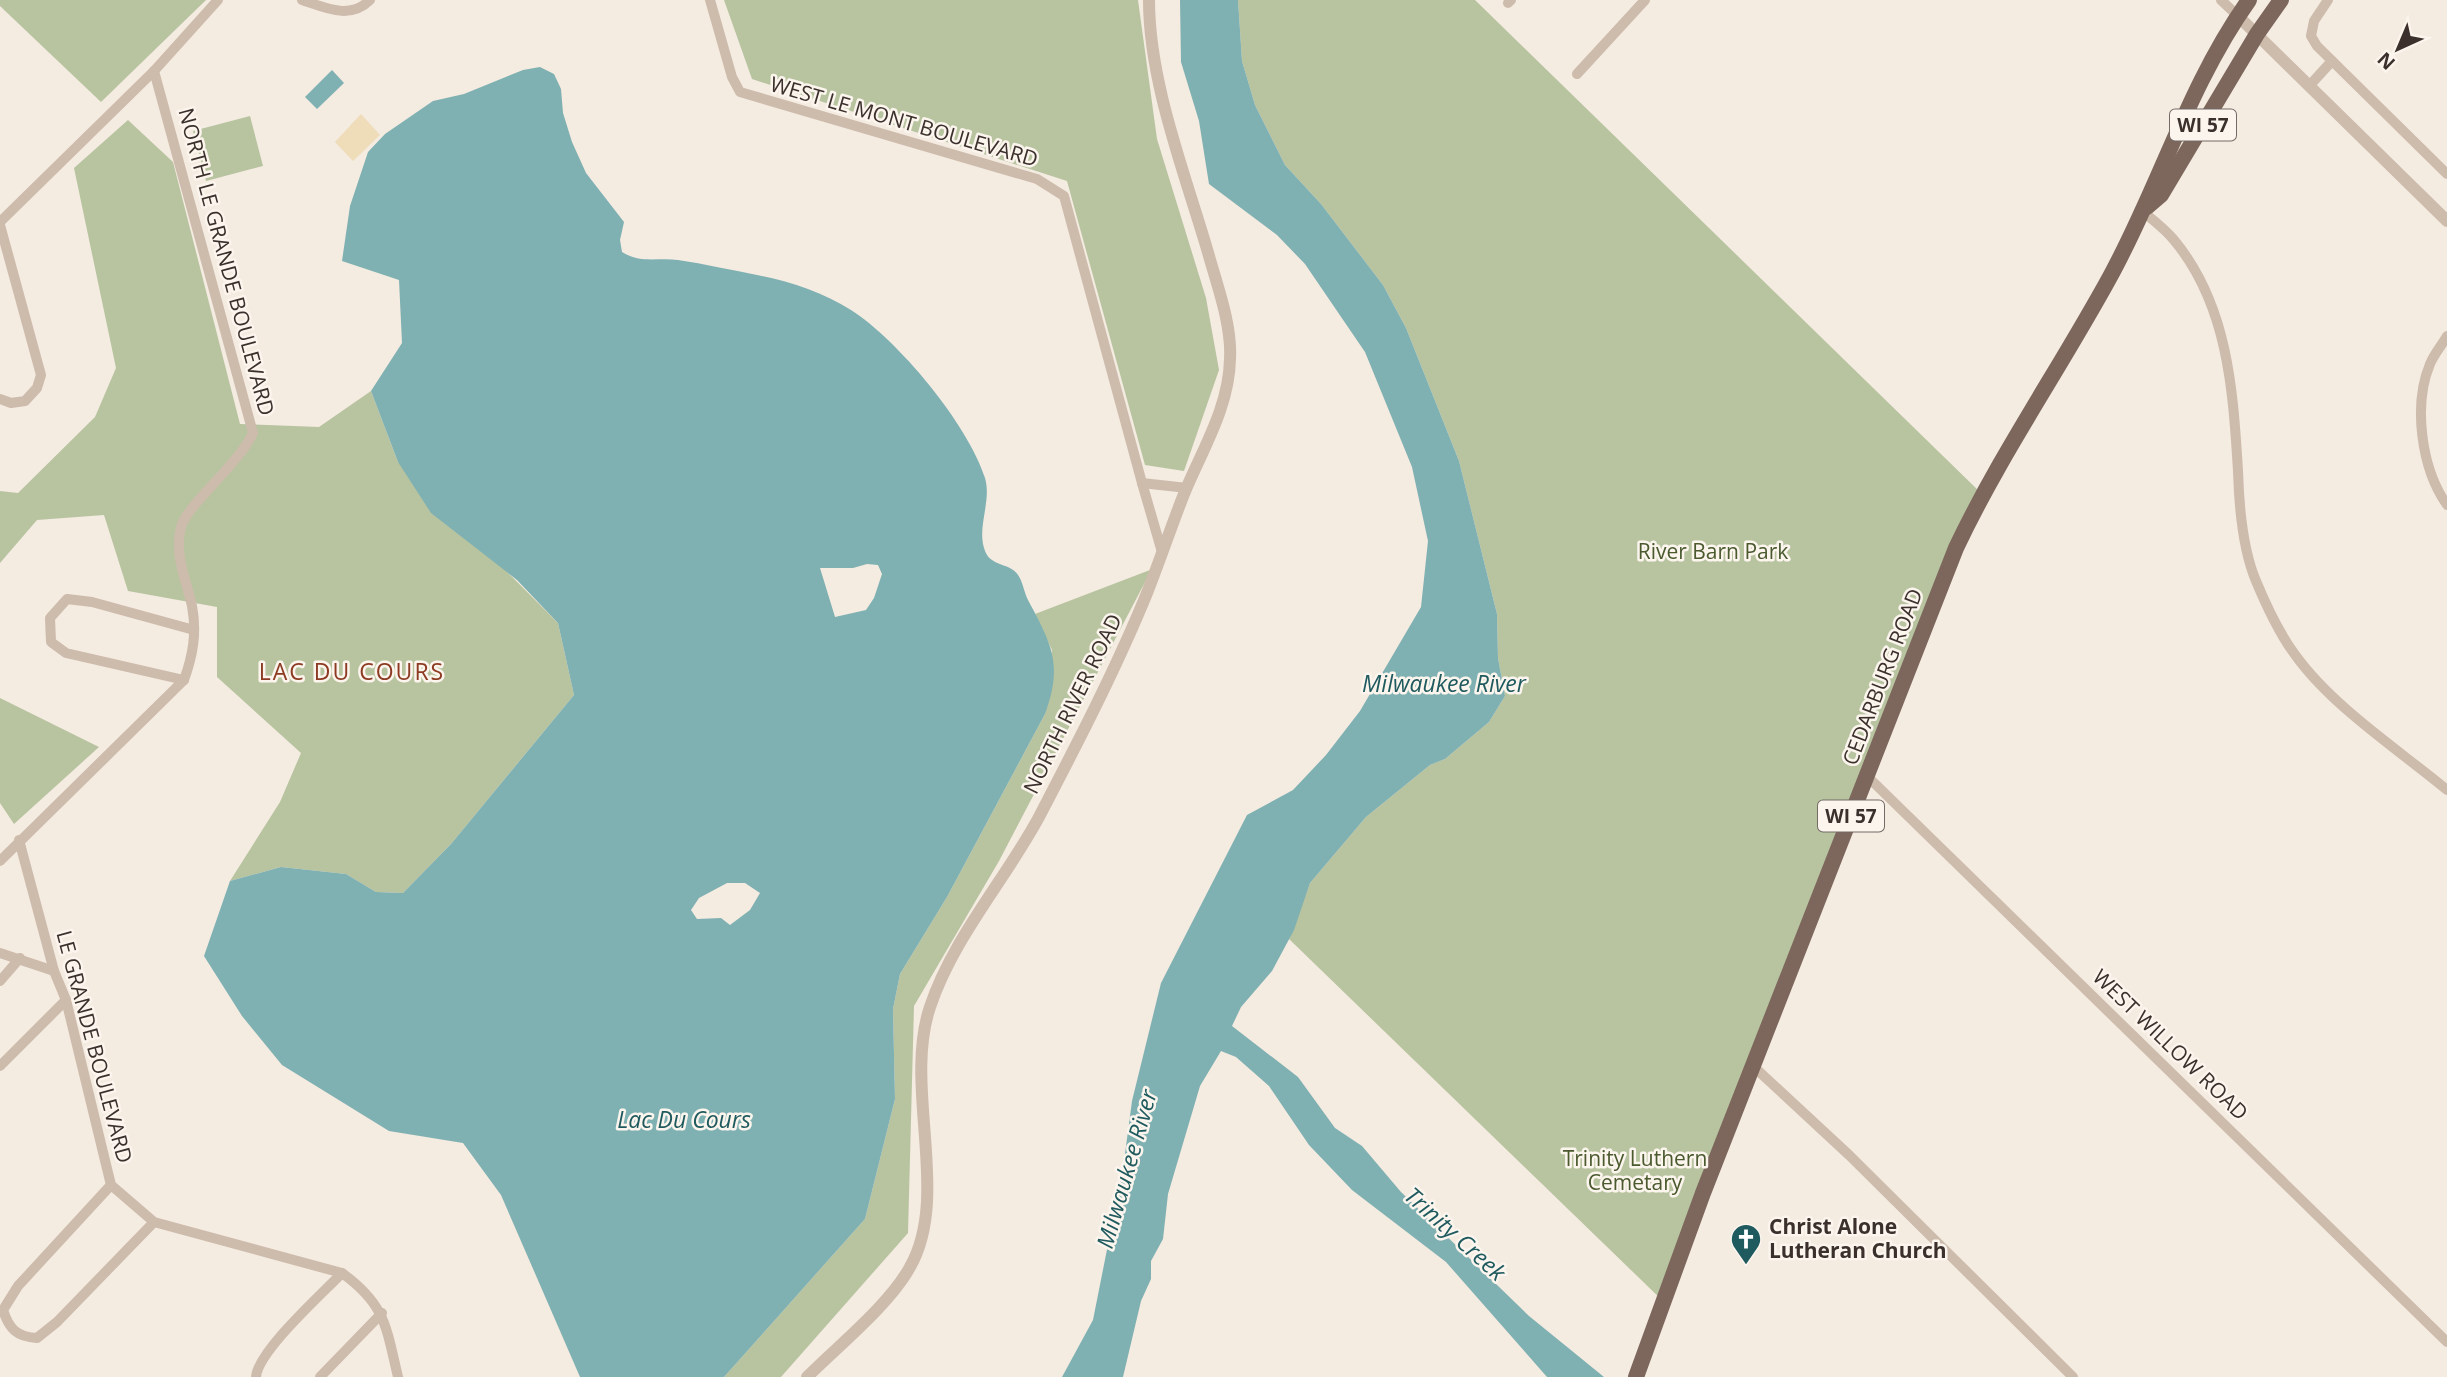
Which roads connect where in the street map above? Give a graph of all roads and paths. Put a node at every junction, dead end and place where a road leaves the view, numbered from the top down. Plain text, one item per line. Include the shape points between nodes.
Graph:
1 (218, 0) edge
2 (302, 0) edge
3 (370, 0) edge
4 (710, 0) edge
5 (1149, 0) edge
6 (1645, 0) edge
7 (2221, 0) edge
8 (2249, 0) edge
9 (2281, 0) edge
10 (2328, 0) edge
11 (2238, 16) junction
12 (2257, 34) junction
13 (2332, 61) junction
14 (154, 71) junction
15 (1577, 74) dead end
16 (2310, 85) junction
17 (2447, 174) edge
18 (2143, 211) junction
19 (2447, 221) edge
20 (0, 224) edge
21 (2447, 336) edge
22 (0, 399) edge
23 (1142, 483) junction
24 (1187, 488) junction
25 (2447, 505) edge
26 (1161, 552) junction
27 (194, 631) junction
28 (184, 680) junction
29 (1867, 776) junction
30 (2447, 790) edge
31 (19, 840) junction
32 (0, 861) edge
33 (0, 953) edge
34 (20, 958) junction
35 (54, 971) junction
36 (0, 981) edge
37 (66, 1000) junction
38 (0, 1066) edge
39 (1753, 1066) junction
40 (111, 1185) junction
41 (154, 1222) junction
42 (342, 1273) junction
43 (382, 1313) junction
44 (2447, 1342) edge
45 (256, 1377) edge
46 (320, 1377) edge
47 (398, 1377) edge
48 (807, 1377) edge
49 (1636, 1377) edge
50 (2073, 1377) edge

1 - 14 street
2 - 3 street via 339,13 362,8
4 - 23 street, WEST LE MONT BOULEVARD via 740,92 1037,179 1064,196
5 - 24 street, NORTH RIVER ROAD via 1166,114 1223,304 1231,358 1222,408
6 - 15 street
7 - 11 street
8 - 11 main road, WI 57
9 - 12 main road, WI 57
10 - 13 street via 2314,21 2311,36
11 - 12 street
11 - 18 main road, CEDARBURG ROAD / WI 57 via 2170,144
12 - 16 street
12 - 18 main road, CEDARBURG ROAD / WI 57 via 2161,195
13 - 16 street
13 - 17 street
14 - 20 street
14 - 27 street, NORTH LE GRANDE BOULEVARD via 253,433 239,458 182,522 179,556
16 - 19 street
18 - 29 main road, CEDARBURG ROAD / WI 57 via 2111,275 1982,494 1956,548
18 - 30 street via 2173,238 2196,272 2215,314 2230,369 2240,509 2255,579 2270,609 2295,656 2322,685
20 - 22 street via 41,375 25,401
21 - 25 street via 2430,364 2422,436 2431,472
23 - 24 street
23 - 26 street, WEST LE MONT BOULEVARD
24 - 26 street, NORTH RIVER ROAD
26 - 48 street, NORTH RIVER ROAD via 1127,638 1074,748 1037,820 951,962 929,1010 921,1060 926,1202 923,1234 910,1267 890,1294
27 - 28 street, NORTH LE GRANDE BOULEVARD via 195,648
27 - 28 street via 67,599 50,618 51,642 66,653
28 - 31 street, NORTH LE GRANDE BOULEVARD
29 - 39 main road, CEDARBURG ROAD / WI 57
29 - 44 street, WEST WILLOW ROAD
31 - 32 street, NORTH LE GRANDE BOULEVARD
31 - 35 street, LE GRANDE BOULEVARD
33 - 34 street
34 - 35 street
34 - 36 street
35 - 37 street, LE GRANDE BOULEVARD
37 - 38 street
37 - 40 street, LE GRANDE BOULEVARD
39 - 49 main road, CEDARBURG ROAD / WI 57
39 - 50 street
40 - 41 street, LE GRANDE BOULEVARD
40 - 41 street via 18,1286 4,1310 8,1325 22,1337 37,1338
41 - 42 street, LE GRANDE BOULEVARD
42 - 43 street, LE GRANDE BOULEVARD via 362,1287
42 - 45 street via 257,1367
43 - 46 street
43 - 47 street, LE GRANDE BOULEVARD

